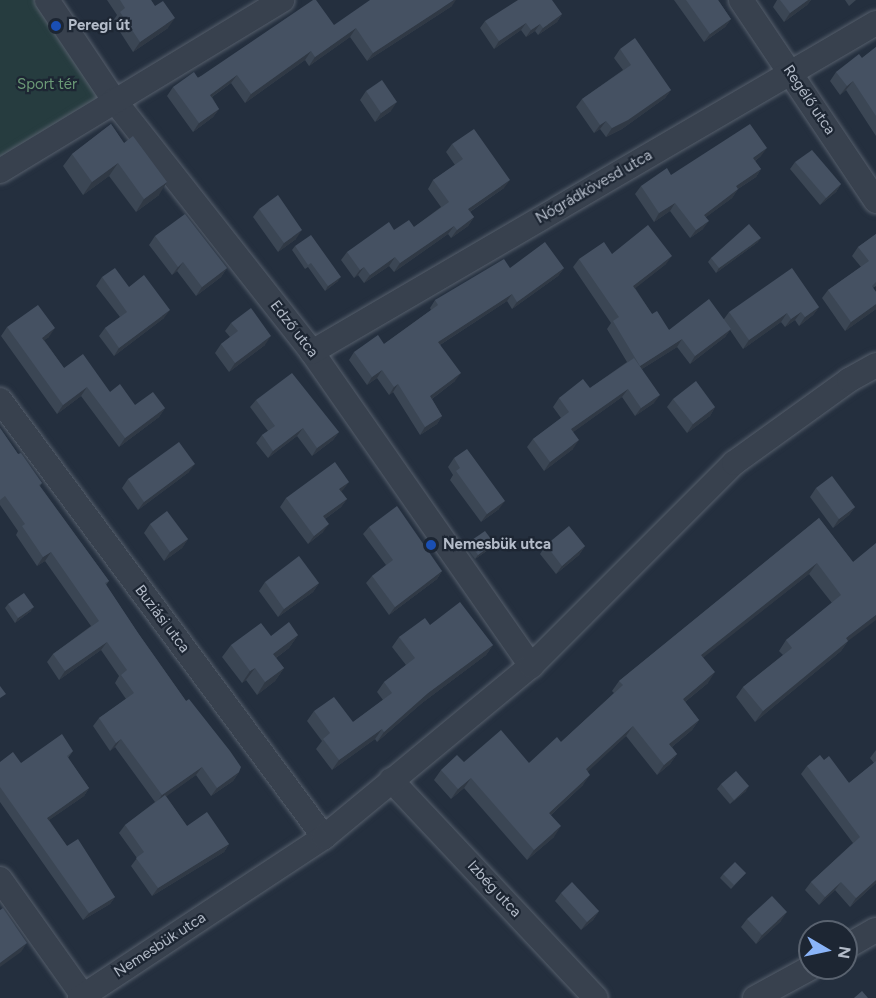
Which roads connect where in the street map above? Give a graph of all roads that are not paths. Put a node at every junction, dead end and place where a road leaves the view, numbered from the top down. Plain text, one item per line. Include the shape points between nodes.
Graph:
1 (47, 0) edge
2 (282, 0) edge
3 (741, 0) edge
4 (876, 23) edge
5 (791, 71) junction
6 (114, 100) junction
7 (0, 171) edge
8 (876, 201) edge
9 (312, 352) junction
10 (876, 365) edge
11 (0, 400) edge
12 (531, 666) junction
13 (392, 780) junction
14 (324, 837) junction
15 (0, 879) edge
16 (876, 930) edge
17 (858, 940) edge
18 (798, 975) edge
19 (81, 997) edge
20 (596, 998) edge
21 (755, 998) edge

1 - 6 street, Edző utca
2 - 6 street
3 - 5 street, Regélő utca
4 - 5 street, Nógrádkövesd utca
5 - 8 street, Regélő utca
5 - 9 street, Nógrádkövesd utca
6 - 7 street
6 - 9 street, Edző utca
9 - 12 street, Edző utca
10 - 12 street, Nemesbük utca via 734,463
11 - 14 street, Buziási utca
12 - 13 street, Nemesbük utca
13 - 14 street, Nemesbük utca
13 - 20 street, Izbég utca
14 - 19 street, Nemesbük utca
15 - 19 street
16 - 17 street
18 - 21 street

